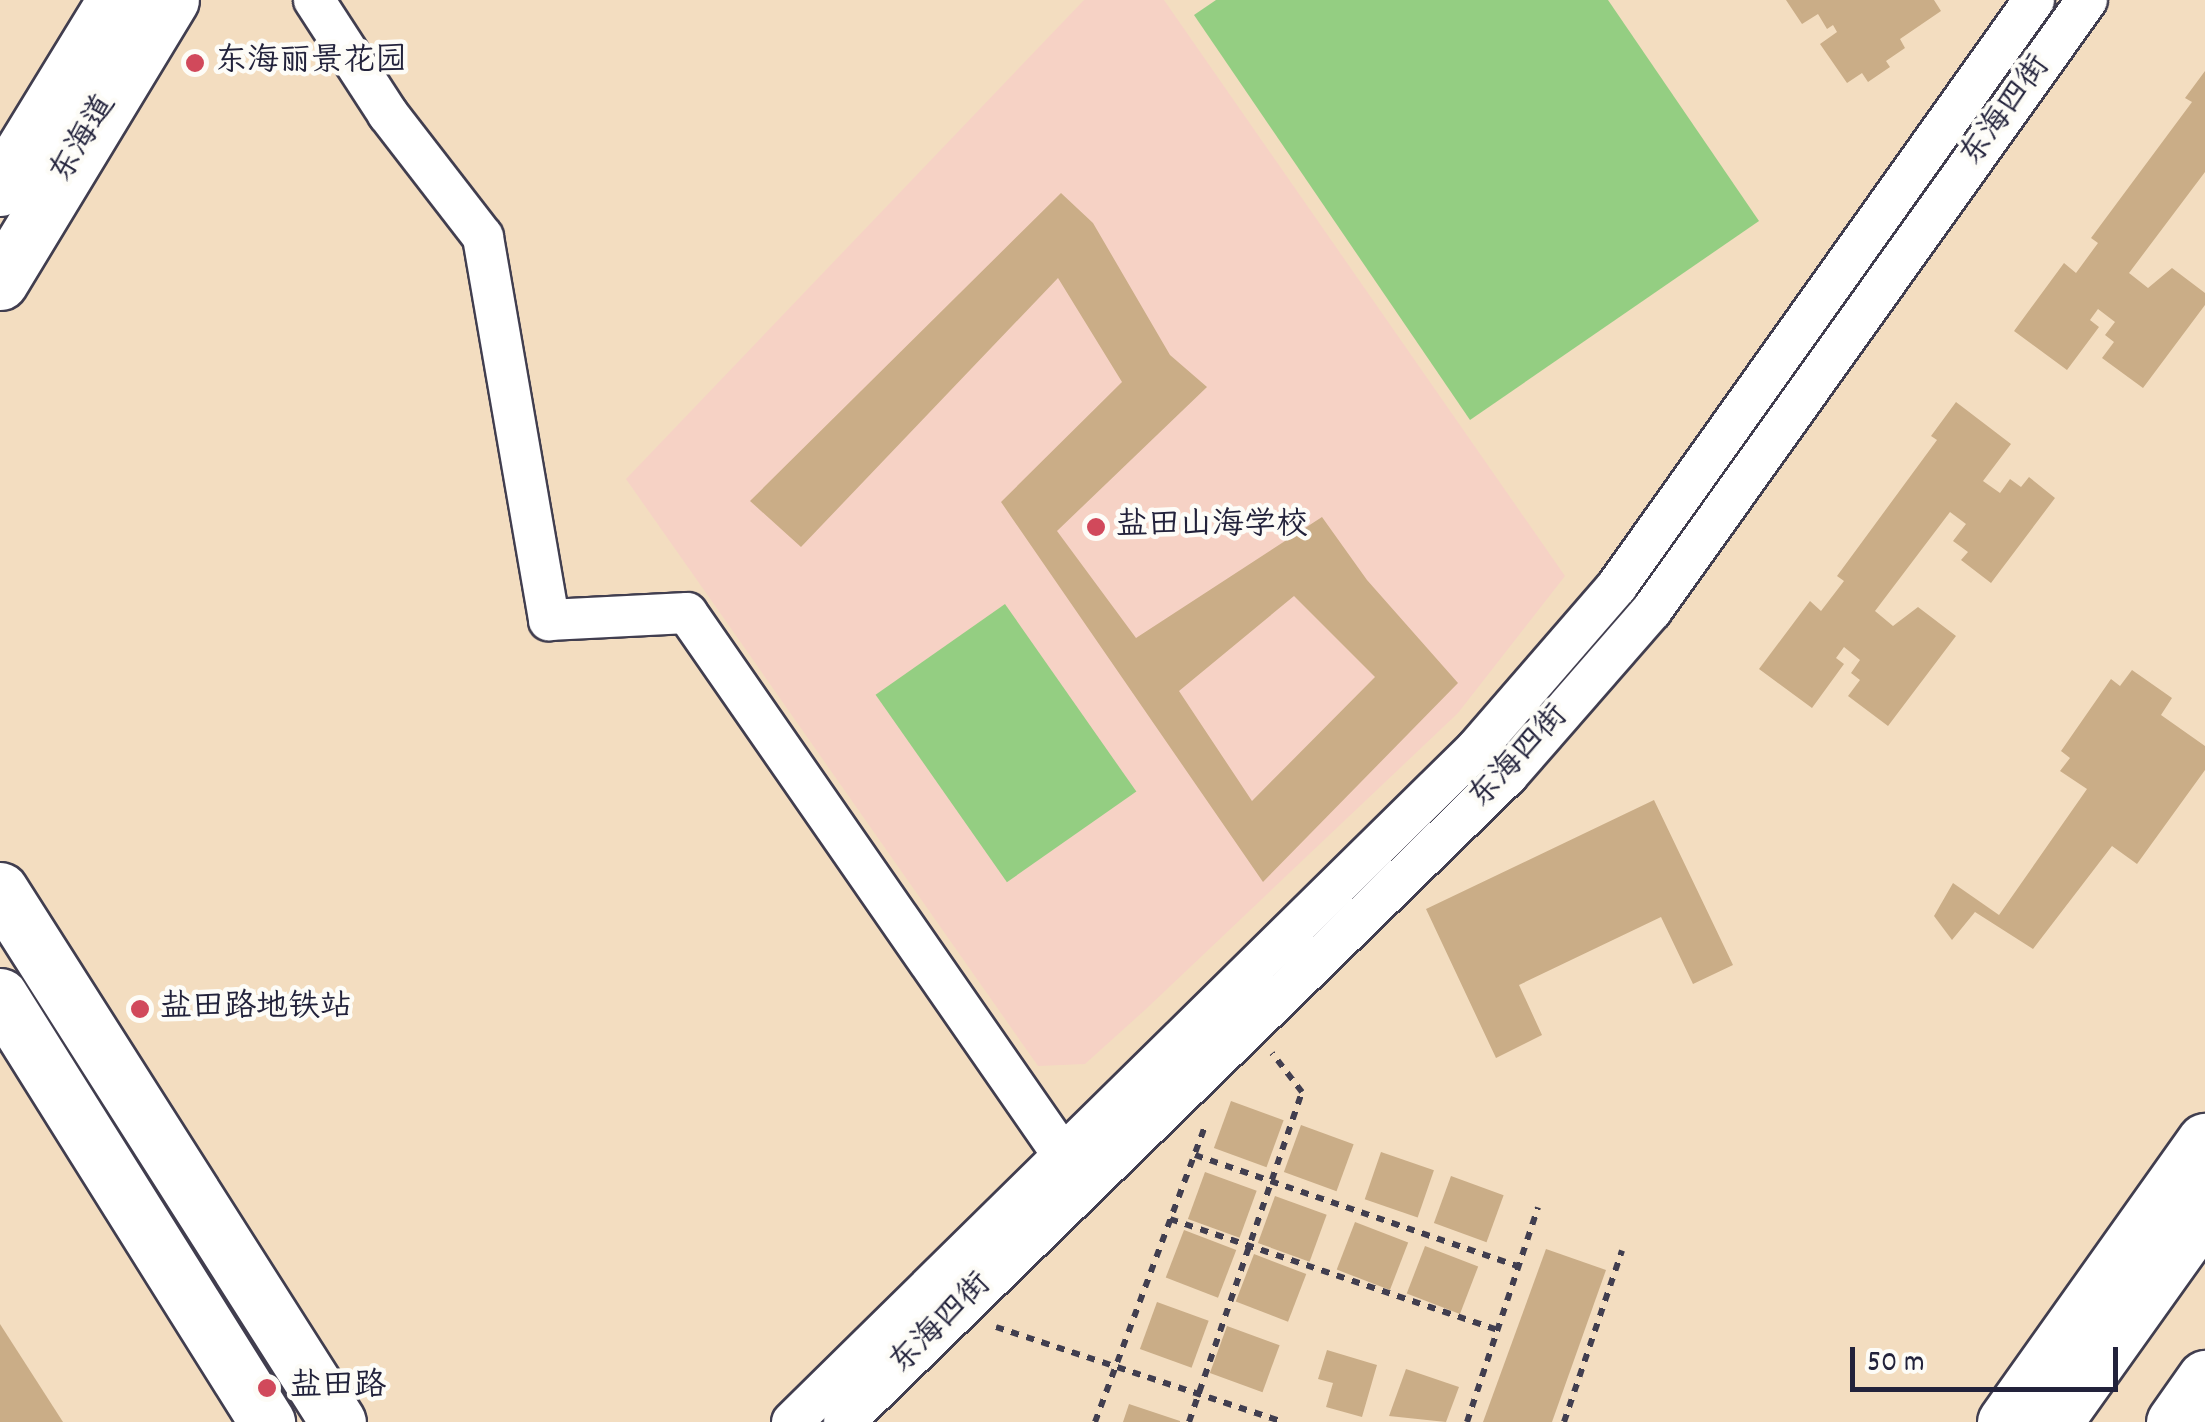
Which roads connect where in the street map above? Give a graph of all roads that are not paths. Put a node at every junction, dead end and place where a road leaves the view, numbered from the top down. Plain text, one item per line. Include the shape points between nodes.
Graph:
1 (115, 0) edge
2 (172, 0) edge
3 (314, 0) edge
4 (2034, 0) edge
5 (2088, 0) edge
6 (0, 188) edge
7 (0, 282) edge
8 (0, 890) edge
9 (0, 996) edge
10 (2205, 1142) edge
11 (1073, 1169) junction
12 (2205, 1210) edge
13 (2205, 1378) edge
14 (267, 1422) edge
15 (338, 1422) edge
16 (792, 1422) edge
17 (844, 1422) edge
18 (2004, 1422) edge
19 (2054, 1422) edge
20 (2174, 1422) edge

1 - 6 street, 东海道
2 - 7 street, 东海道
3 - 11 street via 388,114 482,237 549,620 687,613
4 - 11 street, 东海四街 via 1617,586 1476,749
5 - 11 street, 东海四街 via 1652,610 1508,776
8 - 15 street
9 - 14 street
10 - 18 street
11 - 16 street, 东海四街
11 - 17 street, 东海四街
12 - 19 street
13 - 20 street

